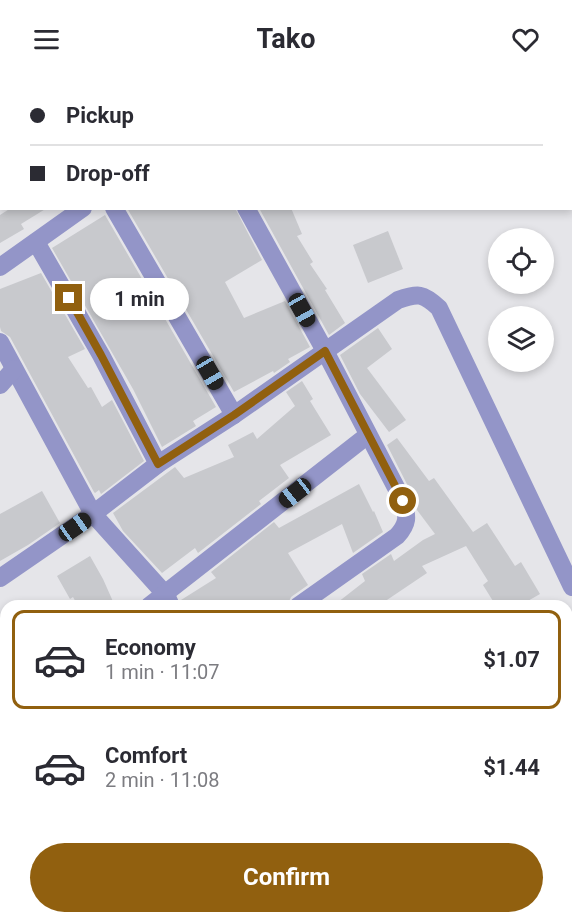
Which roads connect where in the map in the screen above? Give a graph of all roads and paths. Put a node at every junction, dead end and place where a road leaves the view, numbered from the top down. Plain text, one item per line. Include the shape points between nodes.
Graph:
1 (80, 210) edge
2 (115, 210) edge
3 (247, 210) edge
4 (36, 242) junction
5 (0, 267) edge
6 (0, 342) edge
7 (325, 351) junction
8 (14, 369) junction
9 (0, 385) edge
10 (234, 415) junction
11 (368, 435) junction
12 (158, 464) junction
13 (93, 514) junction
14 (0, 578) edge
15 (572, 587) edge
16 (169, 600) edge
17 (306, 600) edge

1 - 4 street
2 - 10 street
3 - 7 street
4 - 5 street
4 - 12 street
6 - 8 street
7 - 10 street
7 - 11 street
7 - 15 street via 398,300 416,294 428,298 449,329
8 - 9 street
8 - 13 street
10 - 12 street
11 - 16 street
11 - 17 street via 403,501 406,526
12 - 13 street
13 - 14 street
13 - 16 street

